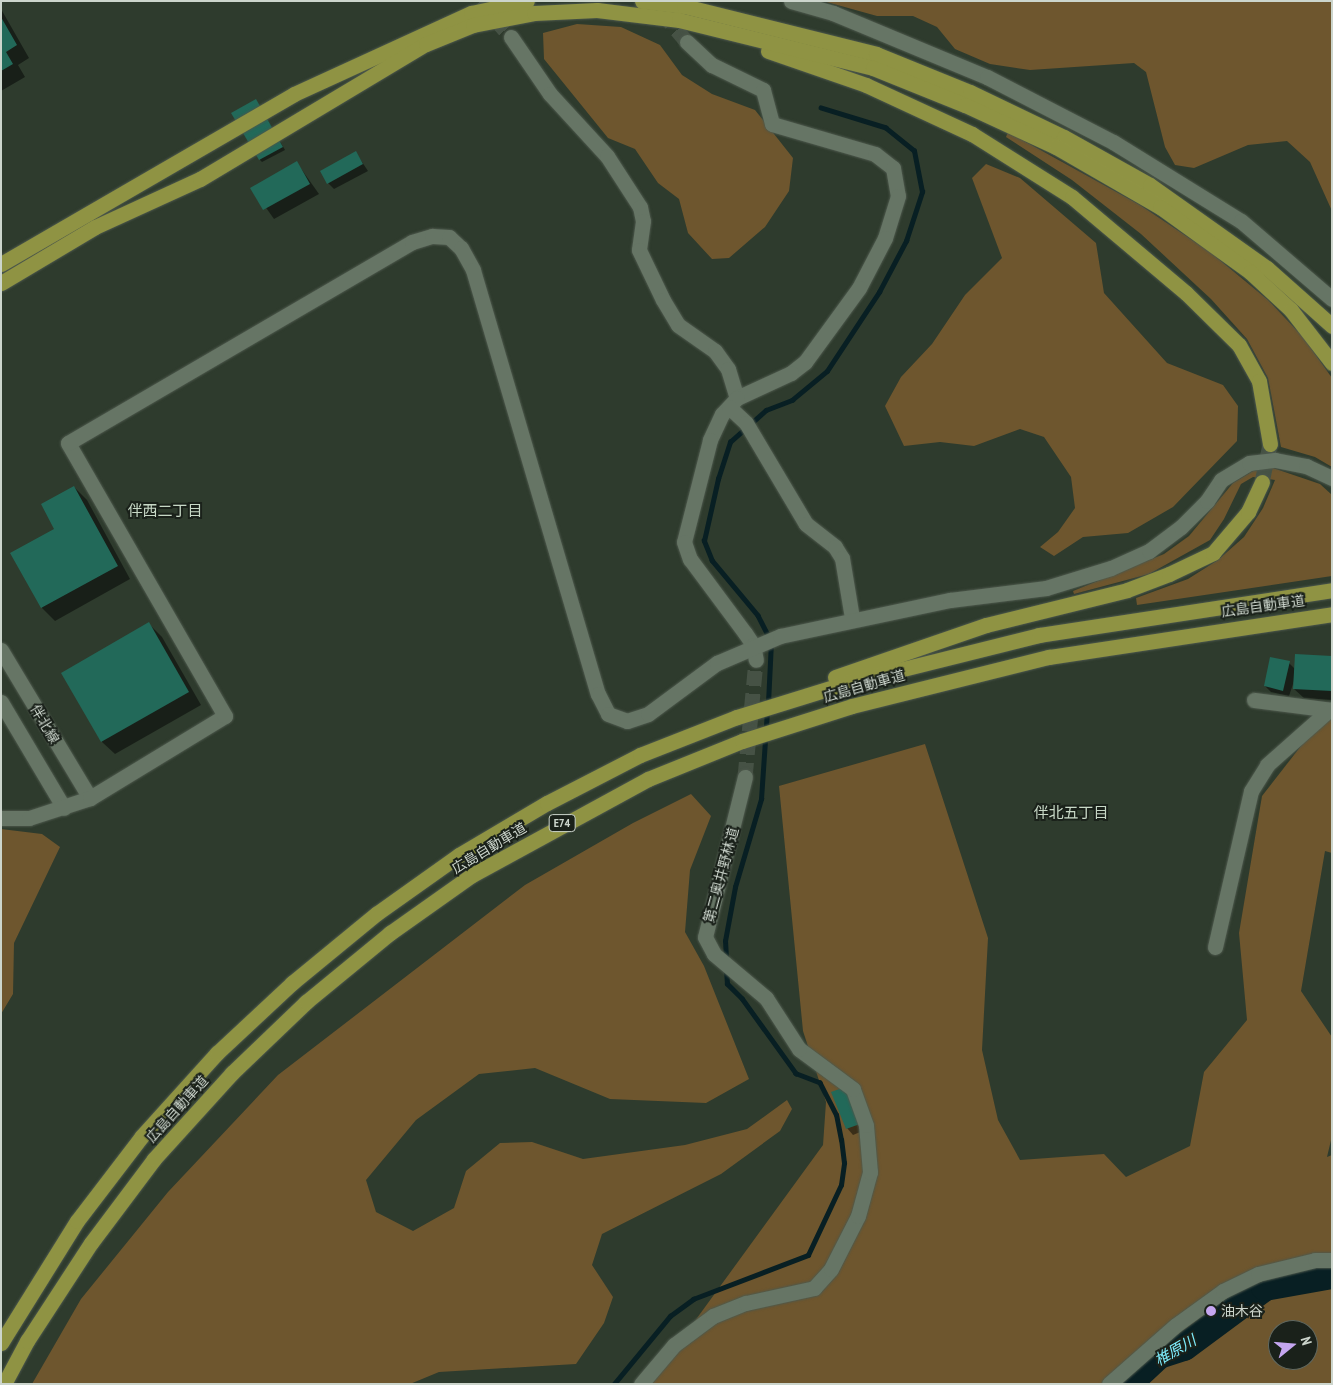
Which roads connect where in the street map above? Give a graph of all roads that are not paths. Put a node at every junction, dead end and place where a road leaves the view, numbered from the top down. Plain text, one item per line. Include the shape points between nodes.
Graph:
1 (527, 1) edge
2 (642, 1) edge
3 (791, 1) edge
4 (680, 20) junction
5 (511, 37) tunnel mouth
6 (687, 42) tunnel mouth
7 (1, 264) edge
8 (1, 283) edge
9 (1302, 299) junction
10 (1332, 299) edge
11 (1332, 326) edge
12 (1332, 338) edge
13 (1332, 363) edge
14 (733, 402) junction
15 (1270, 444) tunnel mouth
16 (1332, 478) edge
17 (1262, 482) tunnel mouth
18 (1332, 590) edge
19 (1332, 614) edge
20 (852, 618) junction
21 (1332, 618) edge
22 (1280, 620) junction
23 (1, 650) edge
24 (754, 652) junction
25 (1254, 700) dead end
26 (1, 702) edge
27 (1330, 710) edge
28 (737, 717) junction
29 (745, 777) tunnel mouth
30 (90, 798) junction
31 (64, 808) junction
32 (1, 818) edge
33 (1215, 947) dead end
34 (1332, 1260) edge
35 (1, 1343) edge
36 (4, 1384) edge
37 (641, 1384) edge
38 (1110, 1384) edge

1 - 7 highway via 471,13 294,94
2 - 9 highway via 684,6 876,54 970,92 1064,137 1150,185 1226,237
3 - 10 street via 833,13 987,77 1113,142 1241,221
4 - 8 highway via 598,10 534,12 472,25 426,44 200,180 94,227
4 - 13 highway via 873,68 965,104 1056,147 1160,207 1250,272 1291,310
4 - 15 highway via 866,85 972,134 1072,197 1186,293 1239,345 1259,381
5 - 14 street via 550,94 607,156 640,207 643,221 639,250 678,325 715,351 728,369
6 - 14 street via 712,65 763,90 772,124 875,154 893,168 896,179 898,196 885,238 859,288 805,362 791,374
9 - 11 highway
9 - 12 highway
14 - 20 street via 806,524 835,547 842,558
14 - 24 street via 722,414 710,440 684,542 690,559
16 - 20 street via 1306,466 1275,460 1249,463 1221,480 1207,501 1180,527 1148,551 1111,568 1046,588 950,600
17 - 28 highway via 1248,512 1213,553 1169,574 1127,590 986,625 911,648
18 - 28 highway, 広島自動車道 / E74 via 1148,615 1039,635 847,682
19 - 22 highway, 広島自動車道 / E74
20 - 24 street
21 - 22 highway
22 - 36 highway, 広島自動車道 / E74 via 1049,657 843,709 742,741 648,779 472,875 390,933 306,1002 232,1073 154,1159 90,1243 27,1341
23 - 30 street, 伴北線
24 - 30 street via 717,663 648,714 627,721 608,714 598,694 473,270 462,248 449,238 432,236 412,242 68,443 225,716
25 - 27 street
26 - 31 street, 伴北線
27 - 33 street via 1267,765 1250,791
28 - 35 highway, 広島自動車道 / E74 via 640,756 539,807 459,855 376,914 292,983 217,1053 142,1136 77,1221
29 - 37 street, 第二奥井野林道 via 706,937 714,954 766,998 800,1049 853,1089 866,1125 870,1172 858,1216 831,1269 814,1288 746,1303 713,1316 674,1345
30 - 31 street
31 - 32 street via 29,818
34 - 38 street via 1315,1260 1258,1274 1223,1291 1176,1325

